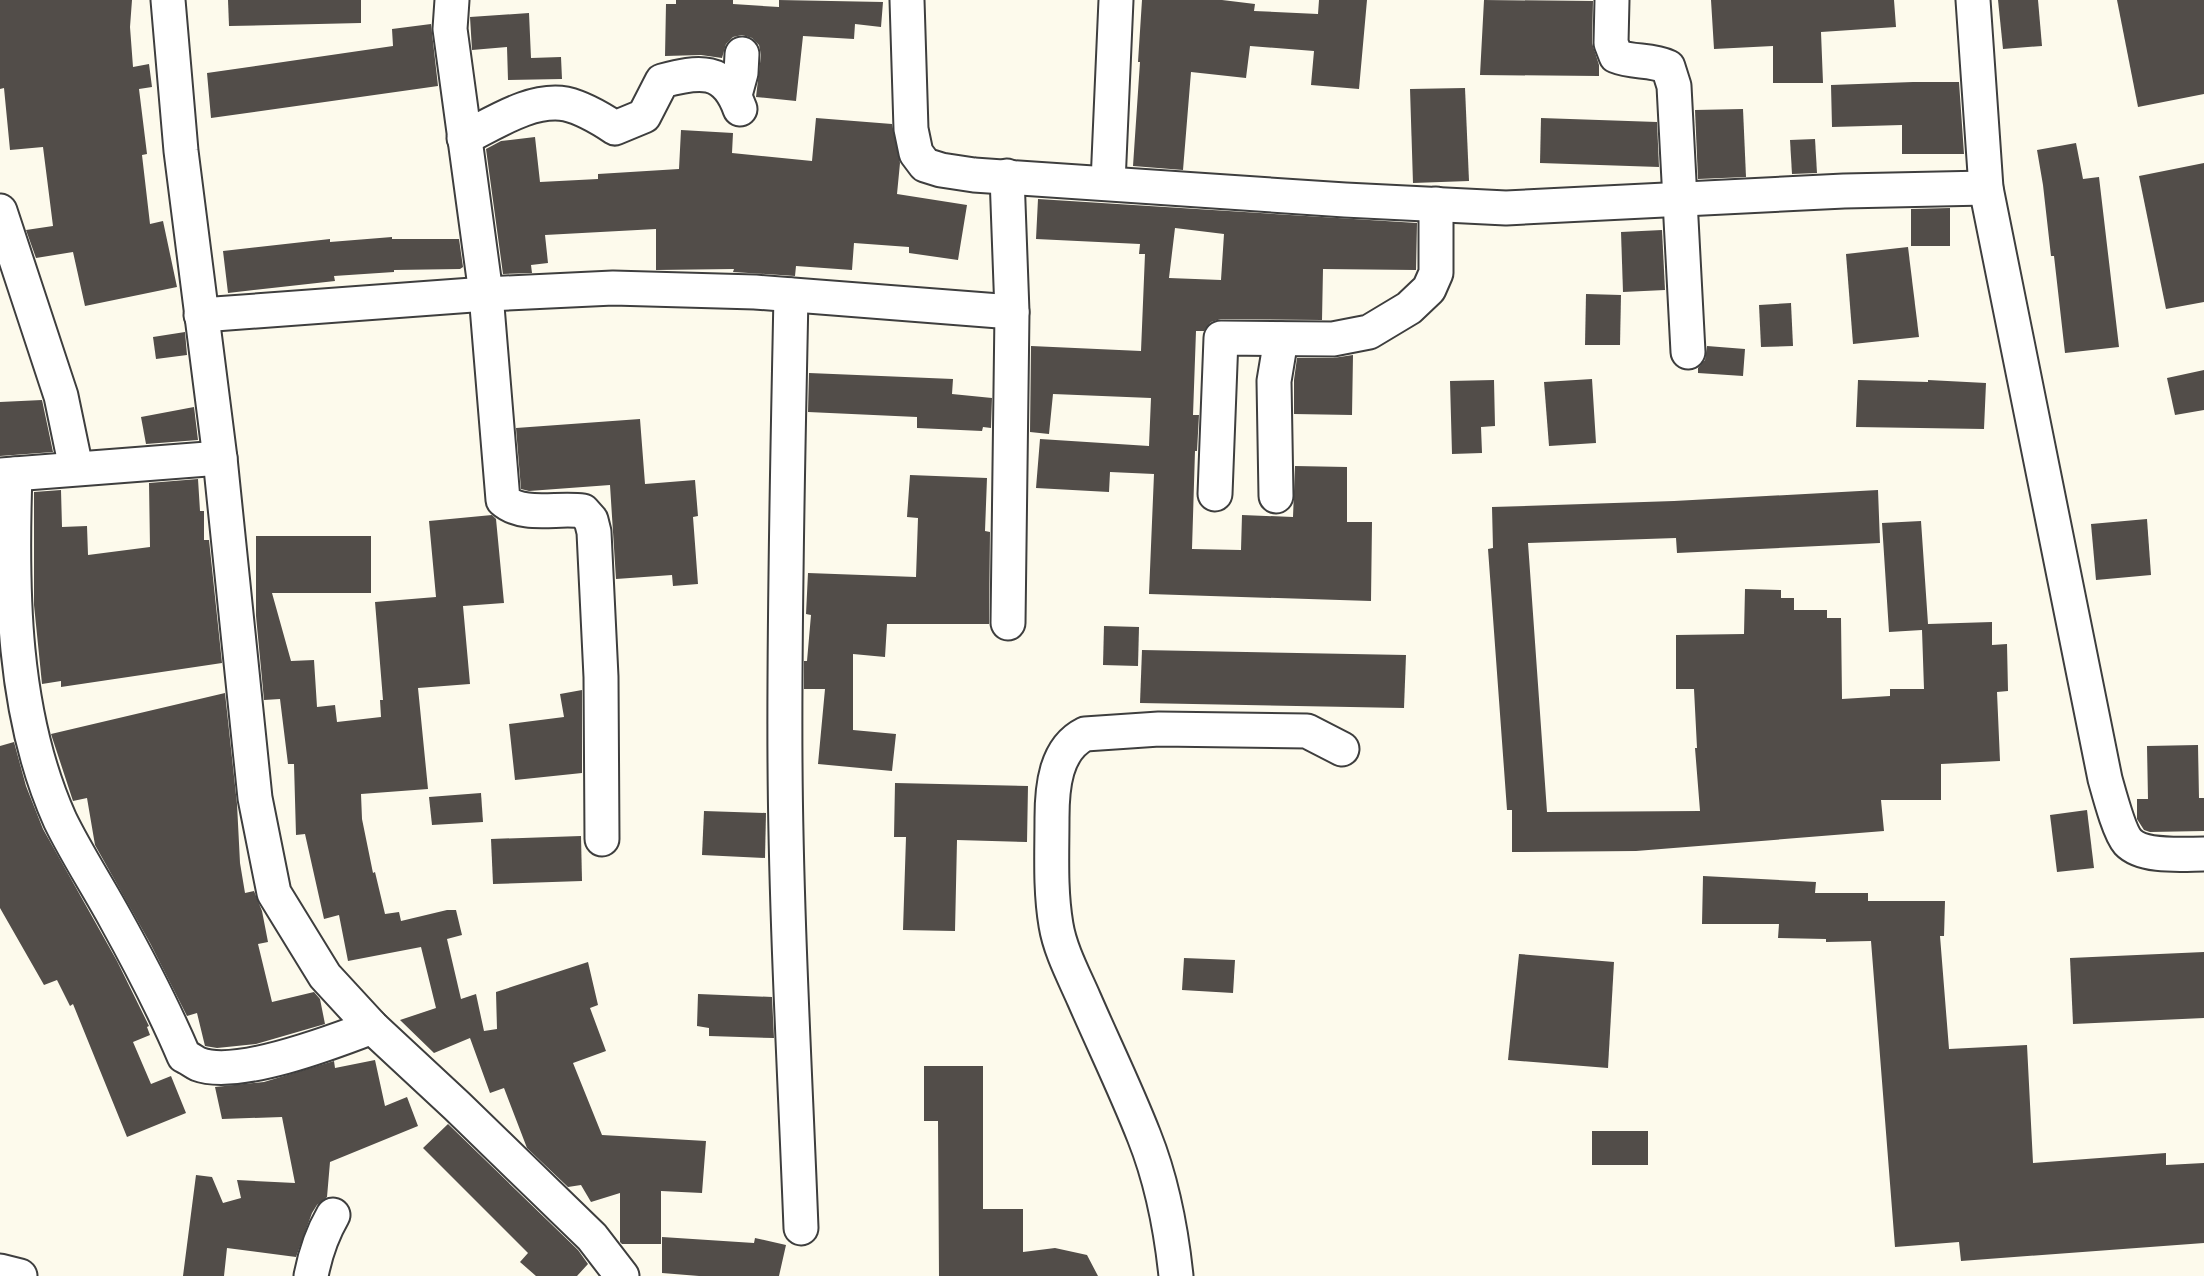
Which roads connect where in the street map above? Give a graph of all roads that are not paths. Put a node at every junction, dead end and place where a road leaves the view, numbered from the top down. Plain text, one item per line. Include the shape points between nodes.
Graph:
1 (168, 0) edge
2 (452, 0) edge
3 (907, 0) edge
4 (1116, 0) edge
5 (1612, 0) edge
6 (1973, 0) edge
7 (742, 54) dead end
8 (464, 138) junction
9 (1007, 176) junction
10 (1108, 183) junction
11 (1986, 188) junction
12 (1679, 199) junction
13 (1436, 204) junction
14 (0, 211) edge
15 (486, 294) junction
16 (791, 295) junction
17 (1012, 312) junction
18 (201, 315) junction
19 (1281, 340) junction
20 (1688, 352) dead end
21 (220, 458) junction
22 (76, 468) junction
23 (8, 475) edge
24 (1215, 494) dead end
25 (1276, 496) dead end
26 (1008, 623) dead end
27 (1342, 750) dead end
28 (603, 839) dead end
29 (2204, 854) edge
30 (372, 1027) junction
31 (333, 1215) dead end
32 (801, 1228) dead end
33 (0, 1270) edge
34 (20, 1276) edge
35 (311, 1276) edge
36 (622, 1276) edge
37 (1176, 1276) edge

1 - 18 street
2 - 8 street via 450,29
3 - 9 street via 911,129 916,153 925,165 941,170
4 - 10 street
5 - 12 street via 1611,43 1616,56 1658,63 1668,67 1672,76
6 - 11 street
7 - 8 street via 738,102 712,75 692,73 662,82 644,116 615,128 565,104 529,106
8 - 15 street
9 - 10 street
9 - 17 street
10 - 13 street
11 - 12 street
11 - 29 street via 2114,810 2127,842 2141,850
12 - 13 street via 1493,208
12 - 20 street
13 - 19 street via 1436,273 1429,289 1409,308 1369,332 1333,339
14 - 22 street via 61,396
15 - 16 street via 613,288
15 - 18 street
15 - 28 street via 503,499 525,510 583,511 594,532
16 - 17 street
16 - 32 street via 785,764
17 - 26 street
18 - 21 street
19 - 24 street via 1222,338
19 - 25 street via 1274,381
21 - 22 street
21 - 30 street via 255,797 274,893 325,976
22 - 23 street
23 - 30 street via 22,685 43,777 61,821 132,947 184,1056 199,1065 246,1065
27 - 37 street via 1307,731 1159,729 1085,734 1074,739 1061,759 1052,800 1056,927 1152,1157 1171,1230
30 - 36 street via 592,1237
31 - 35 street
33 - 34 street

